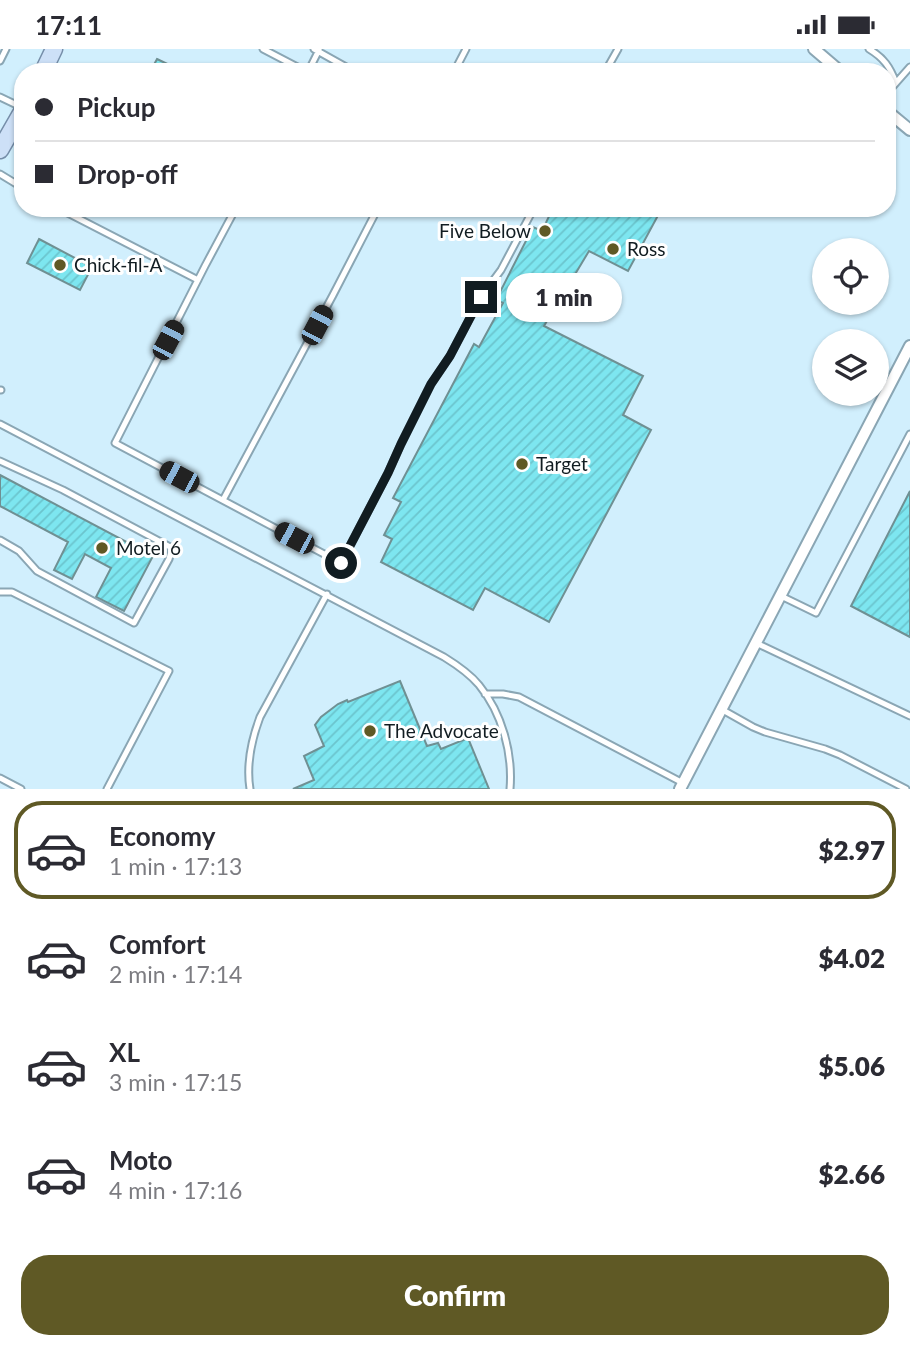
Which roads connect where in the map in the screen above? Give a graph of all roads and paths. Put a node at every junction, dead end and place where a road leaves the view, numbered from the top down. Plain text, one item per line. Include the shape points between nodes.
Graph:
1 (6, 49) edge
2 (263, 49) edge
3 (869, 49) edge
4 (317, 50) edge
5 (0, 60) edge
6 (290, 63) edge
7 (339, 63) edge
8 (886, 63) edge
9 (910, 67) edge
10 (896, 83) edge
11 (896, 118) edge
12 (14, 125) edge
13 (910, 130) edge
14 (0, 150) edge
15 (76, 217) edge
16 (231, 217) edge
17 (373, 217) edge
18 (529, 217) edge
19 (198, 280) junction
20 (910, 346) edge
21 (0, 424) edge
22 (910, 434) edge
23 (0, 461) edge
24 (223, 500) junction
25 (0, 540) edge
26 (0, 592) edge
27 (327, 594) junction
28 (780, 596) junction
29 (756, 643) junction
30 (485, 694) junction
31 (721, 709) junction
32 (910, 716) edge
33 (0, 778) edge
34 (681, 786) edge
35 (21, 789) edge
36 (107, 789) edge
37 (250, 789) edge
38 (510, 789) edge
39 (905, 789) edge

1 - 5 lane
2 - 6 lane
3 - 8 lane
4 - 7 lane
9 - 10 lane
11 - 13 street
12 - 14 main road
15 - 19 lane
16 - 19 lane
17 - 24 lane
18 - 24 lane via 431,384 341,563
19 - 24 lane via 115,443
20 - 28 street
21 - 27 lane
22 - 28 lane via 816,613
23 - 25 lane via 172,548 134,624 37,571 19,551
26 - 36 lane via 12,592 169,671
27 - 30 lane via 444,657
27 - 37 lane via 260,717 249,758
28 - 29 street
29 - 31 street
29 - 32 lane
30 - 34 lane via 519,697
30 - 38 lane via 506,740
31 - 34 street
31 - 39 lane via 752,727 840,755
33 - 35 lane

